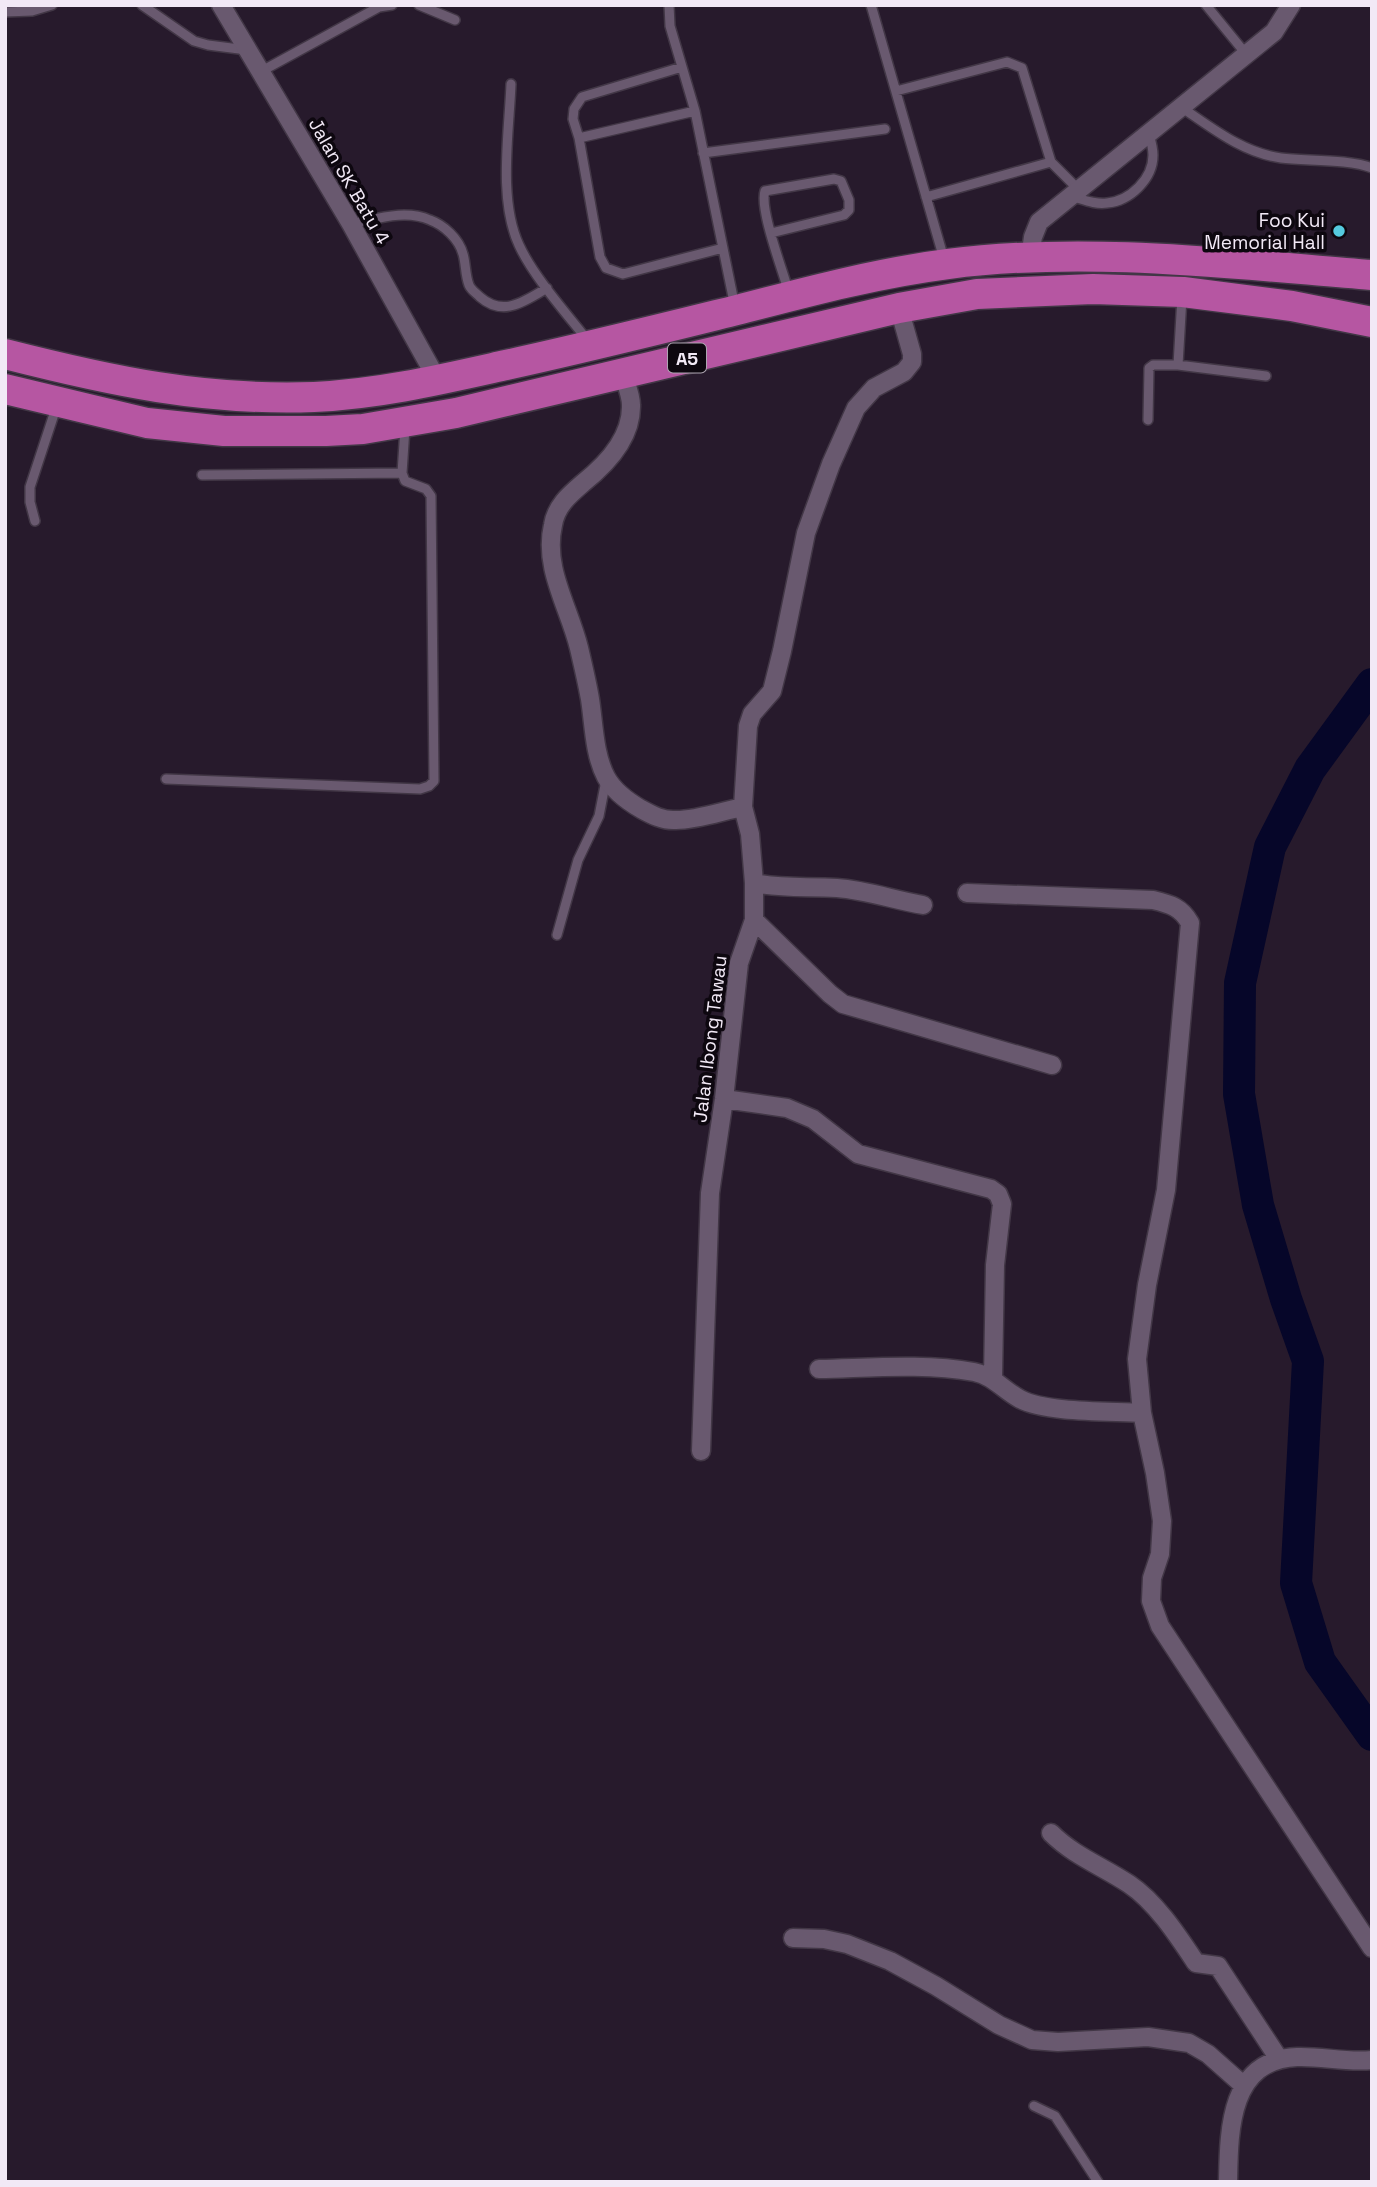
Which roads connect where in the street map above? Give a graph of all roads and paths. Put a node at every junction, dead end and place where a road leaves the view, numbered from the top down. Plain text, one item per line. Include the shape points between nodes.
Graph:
1 (52, 5) edge
2 (142, 5) edge
3 (221, 5) edge
4 (392, 5) edge
5 (419, 5) edge
6 (670, 5) edge
7 (871, 5) edge
8 (1206, 5) edge
9 (1291, 5) edge
10 (5, 12) edge
11 (455, 20) dead end
12 (247, 50) junction
13 (1246, 54) junction
14 (682, 67) junction
15 (260, 72) junction
16 (511, 84) dead end
17 (896, 91) junction
18 (1180, 106) junction
19 (695, 111) junction
20 (885, 129) dead end
21 (1148, 132) junction
22 (579, 138) junction
23 (703, 153) junction
24 (1051, 162) junction
25 (1372, 168) edge
26 (1074, 193) junction
27 (926, 197) junction
28 (351, 224) junction
29 (771, 233) junction
30 (723, 248) junction
31 (1030, 258) junction
32 (945, 264) junction
33 (1372, 275) edge
34 (547, 288) junction
35 (1183, 292) junction
36 (790, 296) junction
37 (899, 308) junction
38 (736, 310) junction
39 (1372, 322) edge
40 (592, 346) junction
41 (5, 354) edge
42 (1178, 365) junction
43 (65, 369) junction
44 (623, 374) junction
45 (1266, 376) dead end
46 (438, 381) junction
47 (5, 390) edge
48 (58, 403) junction
49 (1148, 420) dead end
50 (405, 423) junction
51 (402, 473) junction
52 (202, 475) dead end
53 (35, 521) dead end
54 (607, 778) junction
55 (166, 779) dead end
56 (743, 807) junction
57 (754, 883) junction
58 (967, 893) dead end
59 (923, 905) dead end
60 (754, 920) junction
61 (557, 935) dead end
62 (1052, 1065) dead end
63 (724, 1099) junction
64 (819, 1369) dead end
65 (993, 1378) junction
66 (1142, 1413) junction
67 (701, 1451) dead end
68 (1051, 1833) dead end
69 (793, 1938) dead end
70 (1372, 1948) edge
71 (1279, 2059) junction
72 (1372, 2060) edge
73 (1242, 2085) junction
74 (1034, 2106) dead end
75 (1098, 2182) edge
76 (1228, 2182) edge

1 - 10 lane
2 - 12 lane via 194,41
3 - 12 street, Jalan SK Batu 4
4 - 15 lane via 379,7
5 - 11 lane
6 - 14 lane via 670,26
7 - 17 lane
8 - 13 lane
9 - 13 street via 1274,32
12 - 15 street, Jalan SK Batu 4
13 - 18 street
14 - 19 lane
14 - 22 lane via 582,97 573,119
15 - 28 street, Jalan SK Batu 4
16 - 34 lane via 507,201 519,245
17 - 24 lane via 1007,62 1014,64 1022,68
17 - 27 lane
18 - 21 street
18 - 25 lane via 1253,151
19 - 22 lane
19 - 23 lane
20 - 23 lane
21 - 26 street
21 - 26 lane via 1154,152 1149,173 1125,199 1094,203
22 - 30 lane via 600,257 606,268 623,274
23 - 30 lane
24 - 26 lane
24 - 27 lane
26 - 31 street via 1039,222
27 - 32 lane
28 - 34 lane via 400,215 432,220 457,239 469,288 496,307 518,305
28 - 46 street, Jalan SK Batu 4
29 - 29 lane via 762,199 765,191 841,181 849,200 844,215
29 - 36 lane
30 - 38 lane
31 - 32 highway, A5
31 - 33 highway, A5 via 1145,259
32 - 36 highway, A5
34 - 40 lane
35 - 37 highway, A5 via 1030,290
35 - 39 highway, A5
35 - 42 lane
36 - 38 highway, A5
37 - 44 highway, A5
37 - 56 street, Jalan Ibong Tawau via 912,362 904,372 874,388 856,408 831,464 806,533 772,691 748,726
38 - 40 highway, A5
40 - 46 highway, A5
41 - 43 highway, A5
42 - 45 lane
42 - 49 lane via 1149,368
43 - 46 highway, A5 via 222,396 317,397
43 - 48 highway
44 - 50 highway, A5
44 - 54 street via 631,403 630,423 602,468 556,512 551,549 555,579 578,644
47 - 48 highway, A5
48 - 50 highway, A5 via 147,423 224,431 326,431
48 - 53 lane via 30,487
50 - 51 lane
51 - 52 lane
51 - 55 lane via 405,481 426,489 431,496 434,781 419,789
54 - 56 street via 637,807 674,821
54 - 61 lane via 599,816 578,860
56 - 57 street, Jalan Ibong Tawau
57 - 59 street via 860,891
57 - 60 street, Jalan Ibong Tawau
58 - 66 street via 1153,900 1184,912 1189,923 1166,1190 1137,1359
60 - 62 street via 844,1004
60 - 63 street, Jalan Ibong Tawau via 739,963
63 - 65 street via 787,1108 813,1119 858,1154 998,1194 1002,1204 995,1265
63 - 67 street, Jalan Ibong Tawau via 710,1193
64 - 65 street via 919,1368
65 - 66 street via 1020,1399 1045,1406
66 - 70 street via 1163,1521 1151,1601 1160,1626
68 - 71 street via 1084,1859 1131,1885 1196,1963 1218,1966
69 - 73 street via 847,1944 890,1961 1009,2031 1041,2043 1148,2037 1189,2043
71 - 72 street
71 - 73 street
73 - 76 street via 1231,2131
74 - 75 lane via 1055,2116

